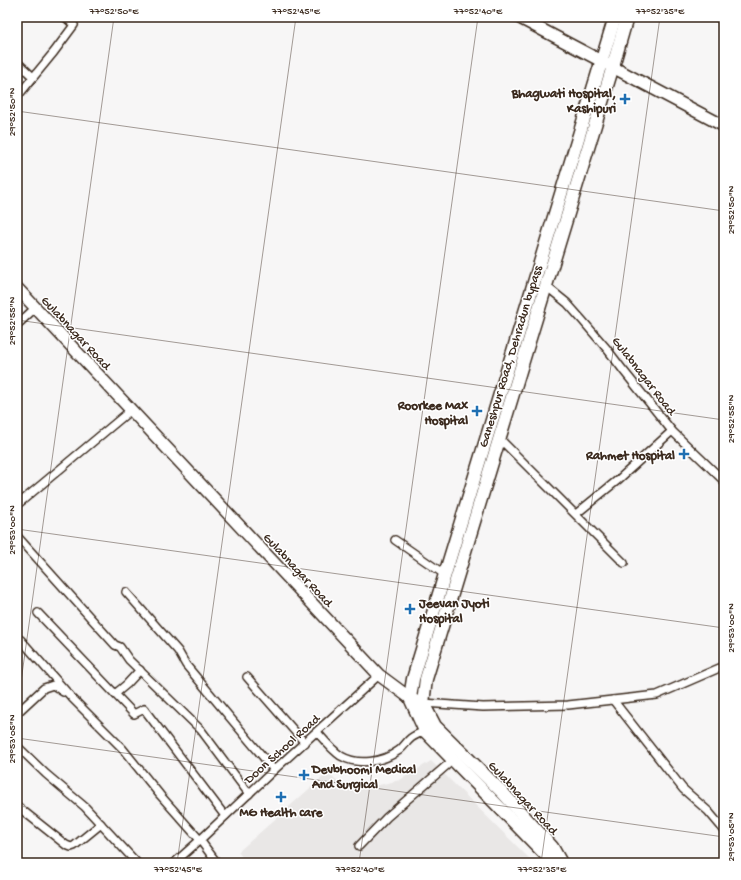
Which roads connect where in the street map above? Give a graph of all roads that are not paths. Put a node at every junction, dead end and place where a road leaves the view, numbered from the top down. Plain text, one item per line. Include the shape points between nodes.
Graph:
1 (65, 17) edge
2 (518, 17) edge
3 (615, 17) edge
4 (627, 17) edge
5 (718, 17) edge
6 (724, 22) edge
7 (17, 62) edge
8 (608, 63) junction
9 (33, 77) junction
10 (17, 97) edge
11 (724, 126) edge
12 (546, 286) junction
13 (17, 288) edge
14 (35, 308) junction
15 (17, 325) edge
16 (131, 410) junction
17 (672, 431) junction
18 (498, 438) junction
19 (724, 481) edge
20 (17, 505) edge
21 (576, 514) junction
22 (17, 536) edge
23 (394, 540) dead end
24 (624, 563) dead end
25 (444, 574) junction
26 (126, 592) dead end
27 (38, 613) dead end
28 (17, 643) edge
29 (724, 666) edge
30 (140, 670) junction
31 (379, 675) junction
32 (247, 677) dead end
33 (115, 694) junction
34 (72, 698) junction
35 (410, 698) junction
36 (613, 700) junction
37 (423, 703) junction
38 (17, 713) edge
39 (425, 731) junction
40 (317, 732) junction
41 (305, 743) junction
42 (17, 746) edge
43 (453, 760) junction
44 (274, 770) junction
45 (248, 794) junction
46 (17, 806) edge
47 (225, 816) junction
48 (101, 824) junction
49 (724, 830) edge
50 (200, 840) junction
51 (359, 846) dead end
52 (137, 863) edge
53 (174, 863) edge
54 (217, 863) edge
55 (556, 863) edge
56 (561, 863) edge

1 - 9 street via 74,25
2 - 8 main road
3 - 8 main road
4 - 8 main road, Ganeshpur Road, Dehradun bypass
5 - 6 street
7 - 9 street
8 - 11 main road
8 - 12 main road, Ganeshpur Road, Dehradun bypass
8 - 25 main road
9 - 10 street
12 - 17 street, Gulabnagar Road via 583,320
12 - 18 main road, Ganeshpur Road, Dehradun bypass
13 - 14 main road, Gulabnagar Road
14 - 15 street
14 - 16 main road, Gulabnagar Road
16 - 20 street
16 - 31 main road, Gulabnagar Road
17 - 19 street, Gulabnagar Road
17 - 21 street
18 - 21 street
18 - 37 main road, Ganeshpur Road, Dehradun bypass via 426,679
21 - 24 street
22 - 30 street via 114,645
23 - 25 street
25 - 35 main road via 412,679
26 - 44 street via 178,651 186,665
27 - 33 street
28 - 34 street via 21,640
29 - 36 street via 657,695
30 - 33 street
30 - 45 street via 201,730
31 - 35 main road, Gulabnagar Road
31 - 40 street, Doon School Road
32 - 41 street
33 - 47 street via 134,714 144,709
34 - 38 street via 53,685 44,688
34 - 50 street via 118,743
35 - 37 main road, Gulabnagar Road
35 - 39 main road
36 - 37 street via 568,705 483,707
36 - 49 street via 683,789 708,811
37 - 56 main road, Gulabnagar Road via 434,726 503,793 552,847
39 - 40 street via 411,738 400,750 388,757 366,761 342,756
39 - 43 main road
40 - 41 street, Doon School Road
41 - 44 street, Doon School Road
42 - 48 street
43 - 51 street via 387,817
43 - 55 main road
44 - 45 street, Doon School Road
45 - 47 street, Doon School Road
46 - 48 street via 66,846 74,846
47 - 50 street, Doon School Road
48 - 52 street
50 - 53 street, Doon School Road
50 - 54 street

